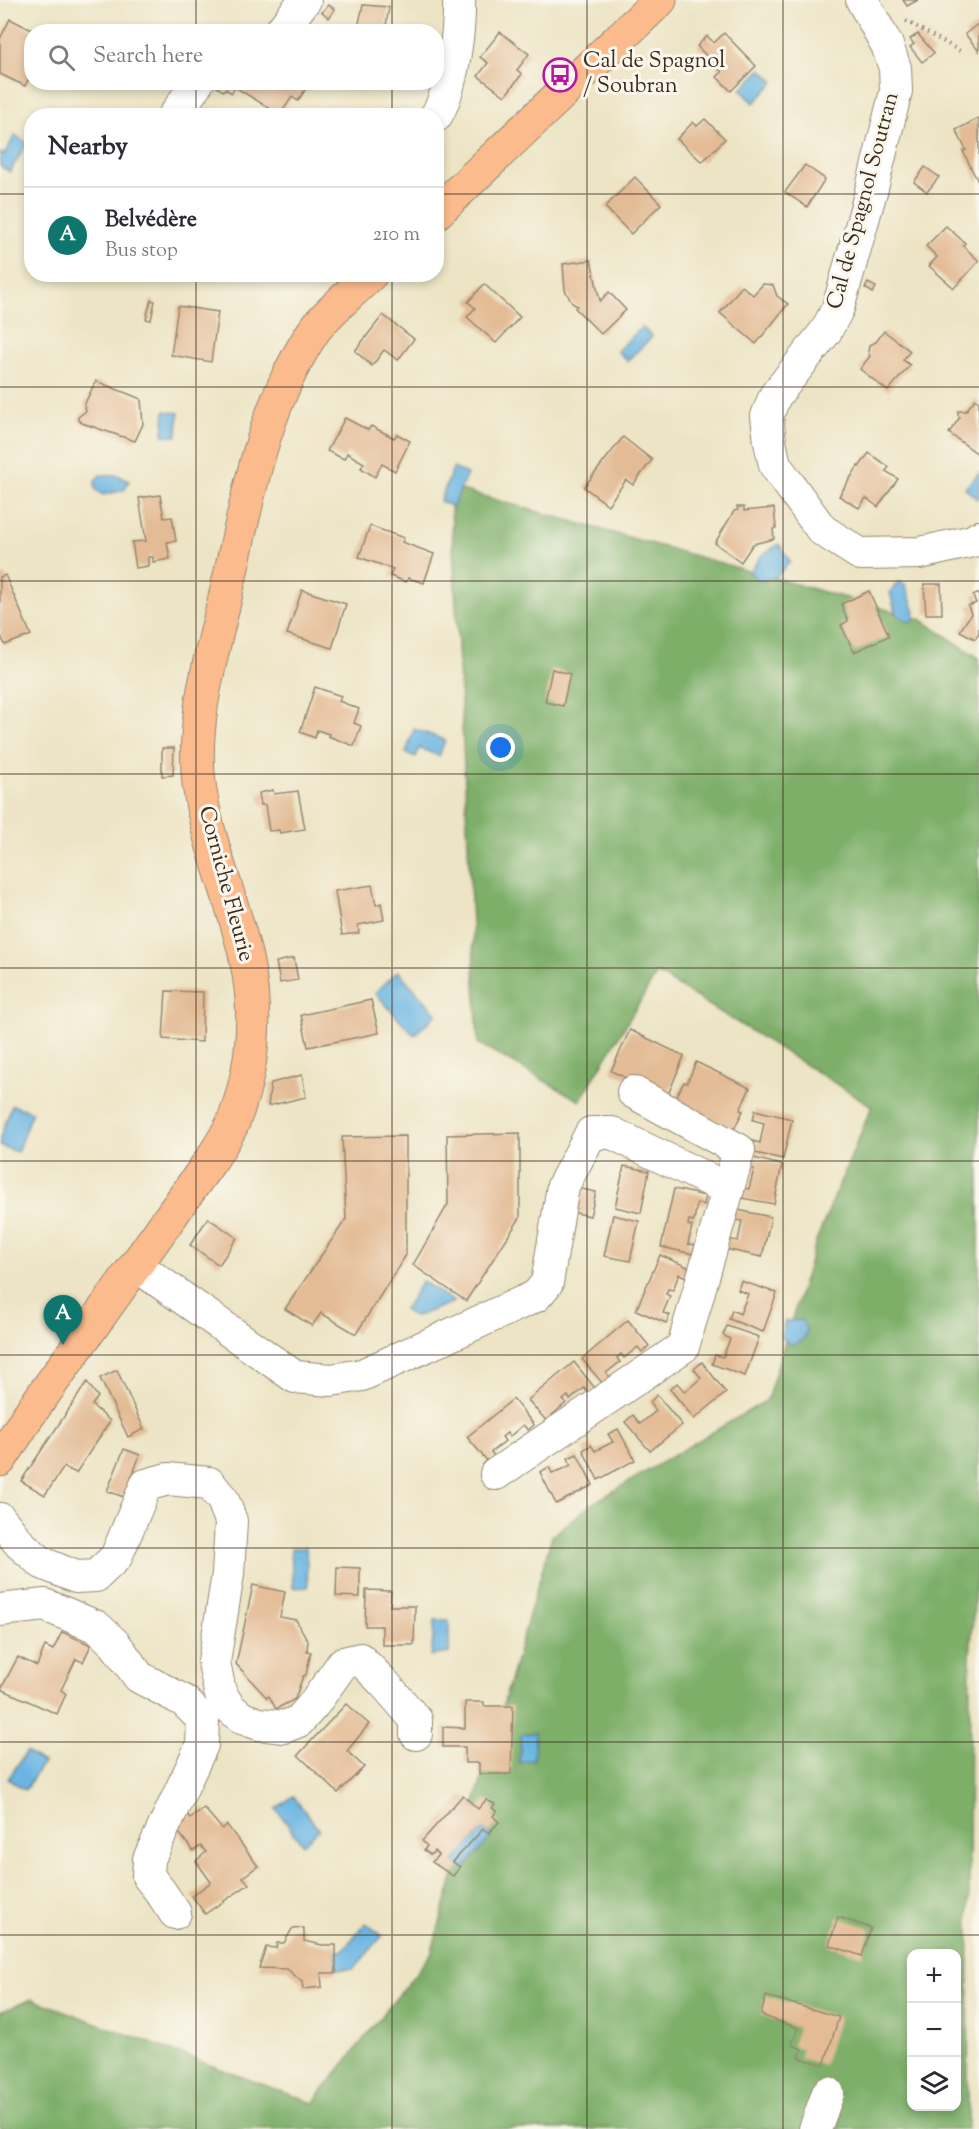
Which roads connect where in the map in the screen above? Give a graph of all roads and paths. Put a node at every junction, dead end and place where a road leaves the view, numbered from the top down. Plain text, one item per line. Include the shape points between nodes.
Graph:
1 (305, 0) edge
2 (459, 0) edge
3 (660, 0) edge
4 (862, 0) edge
5 (904, 20) dead end
6 (286, 24) edge
7 (960, 51) dead end
8 (192, 90) edge
9 (180, 108) edge
10 (441, 108) edge
11 (444, 205) edge
12 (363, 282) edge
13 (979, 537) edge
14 (633, 1092) dead end
15 (728, 1189) junction
16 (137, 1266) junction
17 (0, 1461) edge
18 (495, 1474) dead end
19 (0, 1519) edge
20 (0, 1610) edge
21 (416, 1734) dead end
22 (175, 1913) dead end
23 (828, 2093) dead end
24 (815, 2129) edge

1 - 6 street
2 - 10 street via 451,76
3 - 11 main road
4 - 13 street, Cal de Spagnol Soutran via 887,45 895,68 896,91 838,308 826,331 775,396 767,416 775,465 822,530 860,554 920,553
5 - 7 path
8 - 9 street
12 - 16 main road, Corniche Fleurie via 319,324 297,358 266,426 202,698 197,742 206,825 246,957 253,1001 247,1078 233,1122 213,1157
14 - 15 street via 739,1150
15 - 16 street via 612,1133 591,1134 563,1186 547,1283 536,1296 362,1375 331,1380 295,1377
15 - 18 street via 683,1347
16 - 17 main road, Corniche Fleurie
19 - 21 street via 42,1563 76,1577 96,1576 116,1557 146,1485 168,1479 208,1483 223,1500 231,1521 228,1574 214,1662 220,1692 229,1707 242,1718 284,1727 299,1721 344,1663 360,1659 416,1720
20 - 22 street via 45,1605 97,1628 115,1644 139,1677 184,1701 203,1720 202,1745 149,1859 148,1876
23 - 24 street

